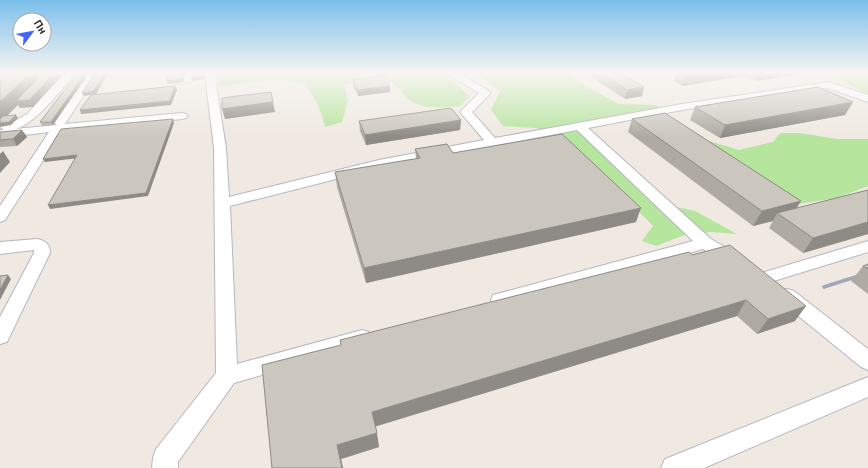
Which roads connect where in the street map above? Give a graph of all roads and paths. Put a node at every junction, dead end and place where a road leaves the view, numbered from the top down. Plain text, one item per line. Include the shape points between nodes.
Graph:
1 (51, 94) edge
2 (80, 94) edge
3 (212, 94) edge
4 (484, 94) edge
5 (770, 94) edge
6 (854, 94) edge
7 (868, 99) edge
8 (182, 116) dead end
9 (59, 125) junction
10 (579, 126) junction
11 (0, 128) edge
12 (0, 134) edge
13 (492, 142) junction
14 (222, 203) junction
15 (0, 217) edge
16 (705, 243) junction
17 (868, 246) edge
18 (0, 248) edge
19 (764, 278) junction
20 (481, 305) edge
21 (381, 333) edge
22 (0, 336) edge
23 (868, 361) edge
24 (227, 376) junction
25 (868, 387) edge
26 (165, 468) edge
27 (674, 468) edge

1 - 11 lane via 31,116 17,125
2 - 9 lane
3 - 14 lane via 220,148
4 - 13 lane via 466,112
5 - 10 lane
6 - 7 lane
8 - 9 lane
9 - 12 lane
9 - 15 lane
10 - 13 lane
10 - 16 lane
13 - 14 lane via 379,164
14 - 24 lane
16 - 19 lane
16 - 20 lane
17 - 19 lane
18 - 22 lane via 36,244 42,247 42,253
19 - 23 lane
21 - 24 lane
24 - 26 lane via 165,458
25 - 27 lane

